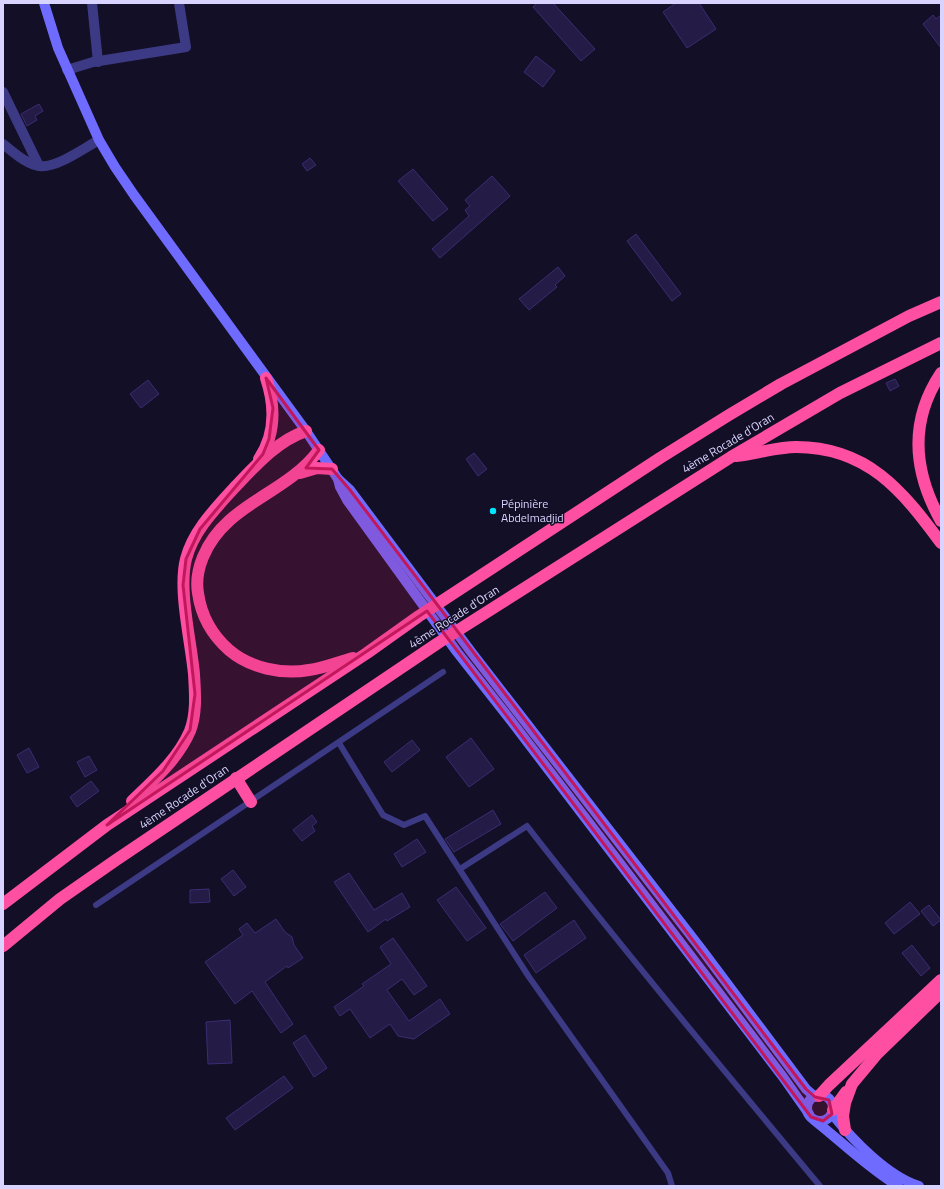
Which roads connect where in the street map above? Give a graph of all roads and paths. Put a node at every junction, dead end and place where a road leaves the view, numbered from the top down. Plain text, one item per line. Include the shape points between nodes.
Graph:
1 (44, 3) edge
2 (92, 3) edge
3 (179, 3) edge
4 (98, 62) junction
5 (67, 70) junction
6 (3, 92) edge
7 (99, 140) junction
8 (3, 144) edge
9 (39, 166) junction
10 (941, 302) edge
11 (941, 343) edge
12 (941, 372) edge
13 (266, 378) junction
14 (306, 431) junction
15 (319, 450) junction
16 (730, 457) junction
17 (254, 467) junction
18 (297, 474) junction
19 (335, 474) junction
20 (941, 520) edge
21 (941, 543) edge
22 (367, 653) junction
23 (443, 672) dead end
24 (339, 743) junction
25 (236, 778) junction
26 (251, 802) junction
27 (107, 825) junction
28 (460, 869) junction
29 (3, 904) edge
30 (96, 906) dead end
31 (3, 946) edge
32 (941, 980) edge
33 (941, 992) edge
34 (852, 1084) junction
35 (817, 1096) junction
36 (832, 1112) junction
37 (811, 1117) junction
38 (845, 1130) junction
39 (672, 1186) edge
40 (820, 1186) edge
41 (898, 1186) edge
42 (918, 1186) edge

1 - 5 main road
2 - 4 street
3 - 4 street via 186,47
4 - 5 street
5 - 7 main road
6 - 9 street
7 - 9 street via 59,162
7 - 13 main road via 134,196
8 - 9 street via 18,157
10 - 22 highway, 4ème Rocade d'Oran via 843,350 729,415 419,616
11 - 16 highway, 4ème Rocade d'Oran via 840,394
12 - 20 highway via 925,404 919,428 918,448 923,481
13 - 14 main road
13 - 17 highway via 274,408 273,424 263,454
14 - 15 main road
14 - 17 highway via 288,438
15 - 18 highway
15 - 19 main road
16 - 21 highway via 794,447 822,449 851,457 887,480 926,522
16 - 25 highway, 4ème Rocade d'Oran via 438,643
17 - 27 highway via 200,529 186,559 183,584 195,694 190,730 179,751 163,771
18 - 19 highway via 317,468
18 - 22 highway via 231,518 208,544 200,564 197,583 199,600 207,623 220,642 234,655 256,666 283,672 308,670
19 - 35 main road via 350,490 806,1089
19 - 37 main road via 347,500 457,652 556,778
22 - 27 highway, 4ème Rocade d'Oran
23 - 24 lane
24 - 26 lane
24 - 28 lane via 383,815 404,824 425,816
25 - 26 highway
25 - 31 highway, 4ème Rocade d'Oran via 60,899
26 - 30 lane
27 - 29 highway, 4ème Rocade d'Oran
28 - 39 lane via 529,977 668,1173
28 - 40 lane via 527,826 591,909
32 - 35 highway
33 - 34 highway via 877,1054
34 - 36 highway
34 - 38 highway via 843,1116
35 - 36 main road via 830,1100
35 - 37 main road via 811,1099 808,1106
36 - 37 main road via 823,1121
36 - 38 main road
37 - 41 main road
38 - 42 main road via 893,1173

